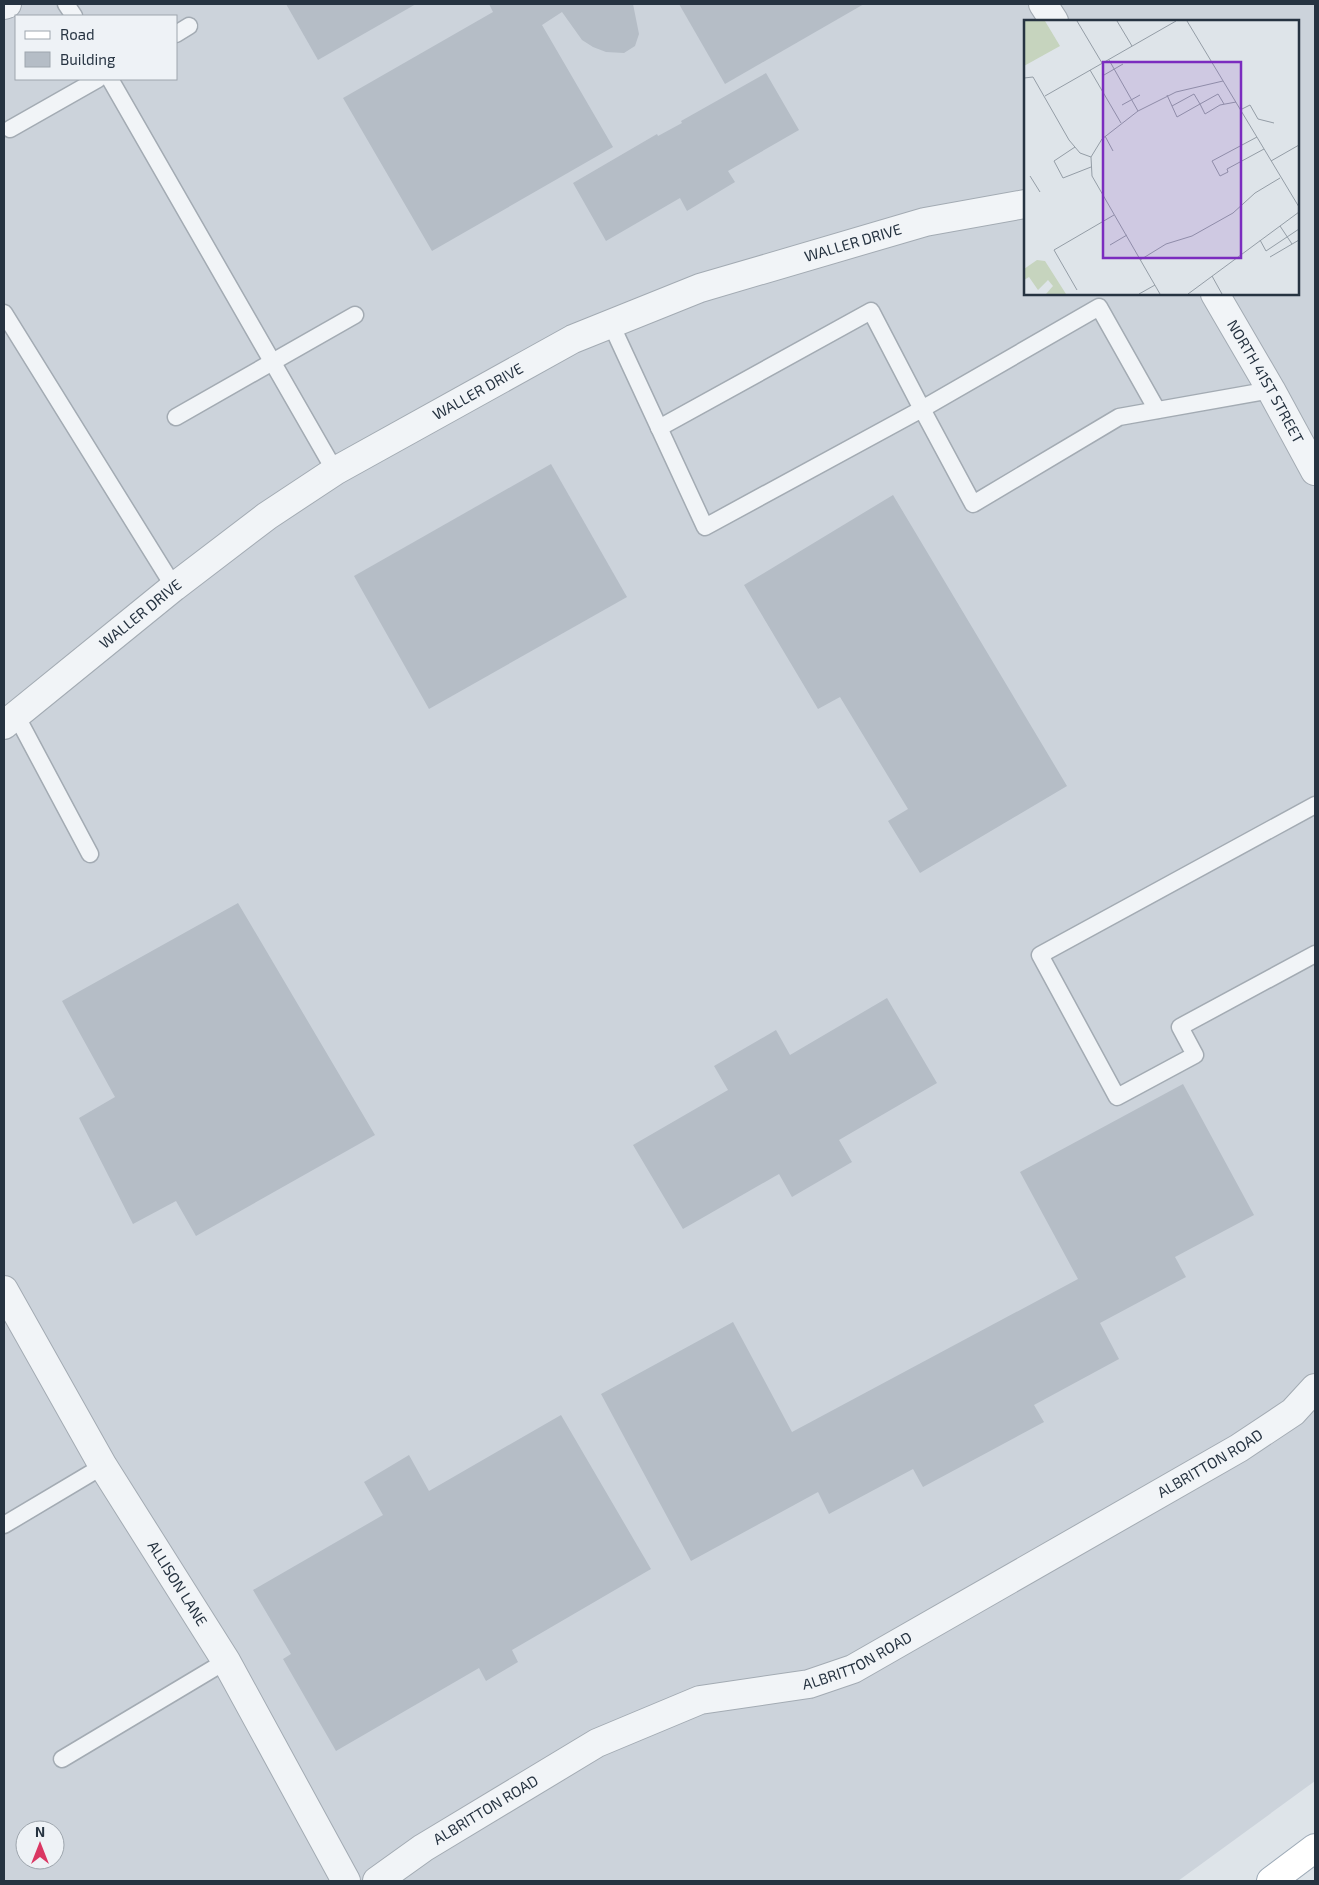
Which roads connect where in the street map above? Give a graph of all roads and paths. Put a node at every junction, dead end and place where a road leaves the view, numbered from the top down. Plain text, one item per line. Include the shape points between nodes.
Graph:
1 (66, 4) edge
2 (1043, 4) edge
3 (73, 15) edge
4 (1053, 20) edge
5 (96, 80) edge
6 (111, 80) edge
7 (10, 129) dead end
8 (1024, 204) edge
9 (1216, 295) edge
10 (4, 313) edge
11 (355, 315) dead end
12 (611, 324) junction
13 (272, 362) junction
14 (1271, 390) junction
15 (922, 409) junction
16 (1157, 410) junction
17 (176, 417) dead end
18 (659, 428) junction
19 (1314, 466) edge
20 (335, 471) junction
21 (174, 586) junction
22 (10, 720) edge
23 (1315, 805) edge
24 (90, 854) dead end
25 (1315, 954) edge
26 (4, 1290) edge
27 (1315, 1388) edge
28 (103, 1466) junction
29 (4, 1525) edge
30 (226, 1661) junction
31 (62, 1759) dead end
32 (1315, 1848) edge
33 (346, 1881) edge
34 (377, 1881) edge
35 (1271, 1881) edge

1 - 3 lane
2 - 4 street
5 - 7 lane
6 - 13 lane
8 - 12 street, WALLER DRIVE via 925,222 700,288
9 - 14 street, NORTH 41ST STREET
10 - 21 lane
11 - 13 lane
12 - 18 lane
12 - 20 street, WALLER DRIVE via 573,339
13 - 17 lane
13 - 20 lane
14 - 16 lane
14 - 19 street, NORTH 41ST STREET
15 - 16 lane via 973,504 1119,417
15 - 16 lane via 1099,307
15 - 18 lane via 871,311
15 - 18 lane via 706,527
20 - 21 street, WALLER DRIVE via 267,516
21 - 22 street, WALLER DRIVE
22 - 24 lane
23 - 25 lane via 1040,955 1117,1098 1195,1056 1180,1027
26 - 28 street, ALLISON LANE
27 - 34 street, ALBRITTON ROAD via 1293,1412 1240,1448 853,1669 809,1684 700,1700 596,1743 423,1848
28 - 29 lane
28 - 30 street, ALLISON LANE
30 - 31 lane
30 - 33 street, ALLISON LANE
32 - 35 main road

